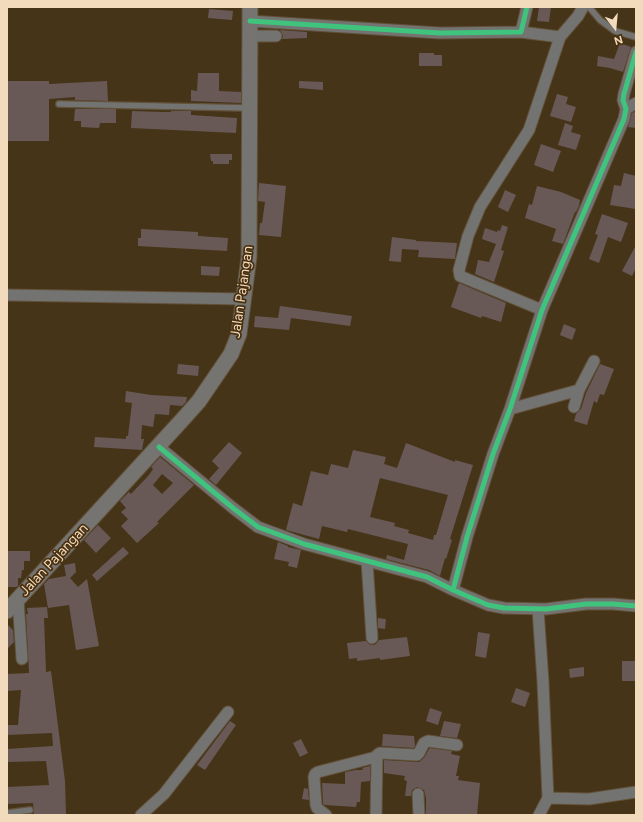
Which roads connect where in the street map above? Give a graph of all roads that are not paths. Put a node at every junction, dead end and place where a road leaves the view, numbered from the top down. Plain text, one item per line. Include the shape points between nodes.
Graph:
1 (527, 7) edge
2 (583, 7) edge
3 (589, 7) edge
4 (250, 21) edge
5 (521, 32) junction
6 (276, 36) dead end
7 (636, 37) edge
8 (560, 38) junction
9 (636, 52) edge
10 (636, 103) edge
11 (59, 104) dead end
12 (250, 108) junction
13 (626, 109) junction
14 (7, 295) edge
15 (244, 299) junction
16 (542, 310) junction
17 (594, 361) dead end
18 (579, 390) junction
19 (574, 407) dead end
20 (510, 409) junction
21 (159, 447) junction
22 (366, 561) junction
23 (453, 590) junction
24 (18, 599) junction
25 (636, 606) edge
26 (538, 609) junction
27 (7, 611) edge
28 (372, 638) dead end
29 (22, 659) dead end
30 (228, 712) dead end
31 (457, 745) dead end
32 (376, 757) junction
33 (636, 792) edge
34 (418, 794) dead end
35 (548, 798) junction
36 (30, 810) dead end
37 (7, 813) edge
38 (141, 815) edge
39 (326, 815) edge
40 (376, 815) edge
41 (419, 815) edge
42 (539, 815) edge

1 - 5 street
2 - 8 street
3 - 7 lane via 600,20 615,31
4 - 5 street via 440,33
4 - 6 street
4 - 12 main road, Jalan Pajangan
5 - 8 street
8 - 16 street via 529,130 480,207 468,236 459,270 460,276
9 - 13 street via 624,94
10 - 13 street
11 - 12 lane
12 - 15 main road, Jalan Pajangan via 249,256
13 - 16 street via 624,119
14 - 15 street
15 - 21 main road, Jalan Pajangan via 239,334 231,354 200,400
16 - 20 street
17 - 18 street
18 - 19 street
18 - 20 street
20 - 23 street via 493,454
21 - 22 street via 258,527 304,544
21 - 24 main road, Jalan Pajangan
22 - 23 street via 427,577
22 - 28 street
23 - 26 street via 488,605
24 - 27 main road, Jalan Pajangan
24 - 29 street
25 - 26 street via 593,604
26 - 35 street
30 - 38 street via 164,794
31 - 32 street via 428,741 417,755 380,753
32 - 39 street via 315,774 316,805
32 - 40 street
33 - 35 street via 589,799
34 - 41 street
35 - 42 street
36 - 37 lane

